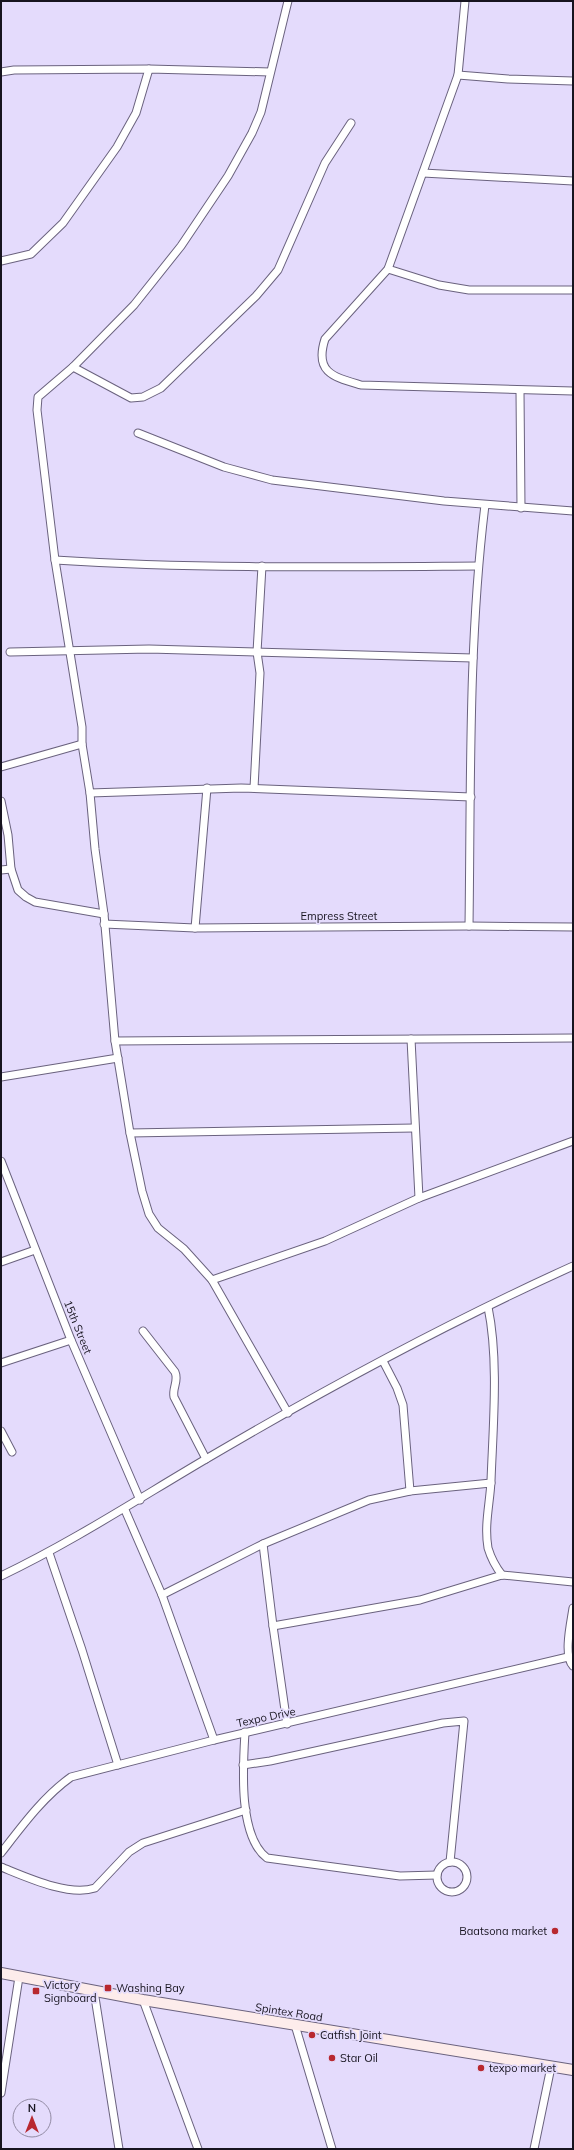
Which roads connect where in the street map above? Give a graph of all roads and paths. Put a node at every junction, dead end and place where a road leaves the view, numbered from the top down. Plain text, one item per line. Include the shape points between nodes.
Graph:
1 (288, 1) edge
2 (465, 1) edge
3 (149, 69) junction
4 (1, 72) edge
5 (270, 72) junction
6 (458, 74) junction
7 (573, 81) edge
8 (351, 123) dead end
9 (423, 173) junction
10 (573, 181) edge
11 (1, 261) edge
12 (388, 270) junction
13 (573, 290) edge
14 (73, 367) junction
15 (520, 391) junction
16 (573, 391) edge
17 (138, 433) dead end
18 (485, 505) junction
19 (521, 508) junction
20 (573, 511) edge
21 (55, 560) junction
22 (262, 566) junction
23 (478, 566) junction
24 (69, 651) junction
25 (10, 652) dead end
26 (257, 652) junction
27 (473, 658) junction
28 (82, 744) junction
29 (1, 766) edge
30 (207, 788) junction
31 (254, 788) junction
32 (90, 794) junction
33 (471, 797) junction
34 (1, 801) edge
35 (11, 869) junction
36 (1, 870) edge
37 (104, 914) junction
38 (104, 924) junction
39 (469, 926) junction
40 (573, 927) edge
41 (195, 928) junction
42 (573, 1038) edge
43 (411, 1039) junction
44 (115, 1042) junction
45 (118, 1058) junction
46 (1, 1078) edge
47 (414, 1128) junction
48 (130, 1133) junction
49 (573, 1141) edge
50 (1, 1161) edge
51 (419, 1198) junction
52 (35, 1250) junction
53 (1, 1262) edge
54 (573, 1266) edge
55 (212, 1280) junction
56 (488, 1306) junction
57 (143, 1331) dead end
58 (70, 1340) junction
59 (383, 1361) junction
60 (1, 1363) edge
61 (288, 1413) junction
62 (1, 1431) edge
63 (12, 1452) dead end
64 (206, 1459) junction
65 (491, 1483) junction
66 (410, 1491) junction
67 (140, 1500) junction
68 (125, 1510) junction
69 (264, 1544) junction
70 (49, 1553) junction
71 (502, 1575) junction
72 (1, 1576) edge
73 (573, 1582) edge
74 (162, 1595) junction
75 (573, 1608) edge
76 (272, 1626) junction
77 (568, 1657) junction
78 (573, 1666) edge
79 (287, 1724) junction
80 (245, 1732) junction
81 (214, 1740) junction
82 (118, 1765) junction
83 (243, 1765) junction
84 (246, 1810) junction
85 (1, 1853) edge
86 (450, 1862) junction
87 (1, 1867) edge
88 (437, 1875) junction
89 (1, 1973) edge
90 (19, 1977) junction
91 (94, 1991) junction
92 (144, 2000) junction
93 (295, 2025) junction
94 (551, 2067) junction
95 (573, 2070) edge
96 (1, 2093) edge
97 (119, 2149) edge
98 (198, 2149) edge
99 (332, 2149) edge
100 (534, 2149) edge

1 - 5 street
2 - 6 street
3 - 4 street
3 - 5 street
3 - 11 street via 136,113 117,147 63,223 31,254
5 - 14 street via 261,112 228,176 181,246 134,305
6 - 7 street
6 - 9 street
8 - 14 street via 325,163 278,270 256,296 161,388 143,397 131,398
9 - 10 street
9 - 12 street
12 - 13 street via 439,286 469,290
12 - 15 street via 325,339 322,350 327,371 333,377 361,385
14 - 21 street via 38,397
15 - 16 street
15 - 19 street
17 - 18 street via 224,467 272,480
18 - 19 street
18 - 23 street
19 - 20 street
21 - 22 street via 130,565
21 - 24 street
22 - 23 street
22 - 26 street
23 - 27 street
24 - 25 street
24 - 26 street via 149,649
24 - 28 street via 82,726
26 - 27 street
26 - 31 street via 260,673
27 - 33 street
28 - 29 street
28 - 32 street
30 - 31 street
30 - 32 street
30 - 41 street
31 - 33 street
32 - 37 street
33 - 39 street
34 - 35 street
35 - 36 street
35 - 37 street via 18,890 35,902
37 - 38 street
38 - 41 street, Empress Street
38 - 44 street
39 - 40 street, Empress Street
39 - 41 street, Empress Street
42 - 43 street
43 - 44 street
43 - 47 street
44 - 45 street
45 - 46 street
45 - 48 street
47 - 48 street
47 - 51 street
48 - 55 street via 149,1214 158,1228 184,1249
49 - 51 street
50 - 52 street, 15th Street
51 - 55 street via 345,1233
52 - 53 street
52 - 58 street, 15th Street
54 - 56 street
55 - 61 street
56 - 59 street
56 - 65 street via 493,1353
57 - 64 street via 175,1372 177,1377 174,1397
58 - 60 street
58 - 67 street, 15th Street
59 - 61 street
59 - 66 street via 403,1405
61 - 64 street
62 - 63 street
64 - 67 street
65 - 66 street
65 - 71 street via 486,1527 488,1547 492,1560
66 - 69 street via 369,1500
67 - 68 street
68 - 70 street
68 - 74 street
69 - 74 street
69 - 76 street
70 - 72 street
70 - 82 street
71 - 73 street
71 - 76 street via 420,1600
74 - 81 street
75 - 77 street
76 - 79 street
77 - 78 street
77 - 79 street, Texpo Drive
79 - 80 street, Texpo Drive
80 - 81 street, Texpo Drive
80 - 83 street
81 - 82 street, Texpo Drive
82 - 85 street, Texpo Drive via 72,1777 59,1786
83 - 84 street
83 - 86 street via 443,1722 464,1721
84 - 87 street via 143,1843 130,1852 95,1888 88,1890 65,1889
84 - 88 street via 253,1841 259,1852 267,1858 400,1876
86 - 88 street via 440,1868
86 - 88 street via 458,1863 464,1868 467,1875 464,1886 454,1892 447,1891 440,1886
89 - 90 main road, Spintex Road
90 - 91 main road, Spintex Road
90 - 96 street
91 - 92 main road, Spintex Road
91 - 97 street
92 - 93 main road, Spintex Road
92 - 98 street
93 - 94 main road, Spintex Road
93 - 99 street
94 - 95 main road, Spintex Road
94 - 100 street

